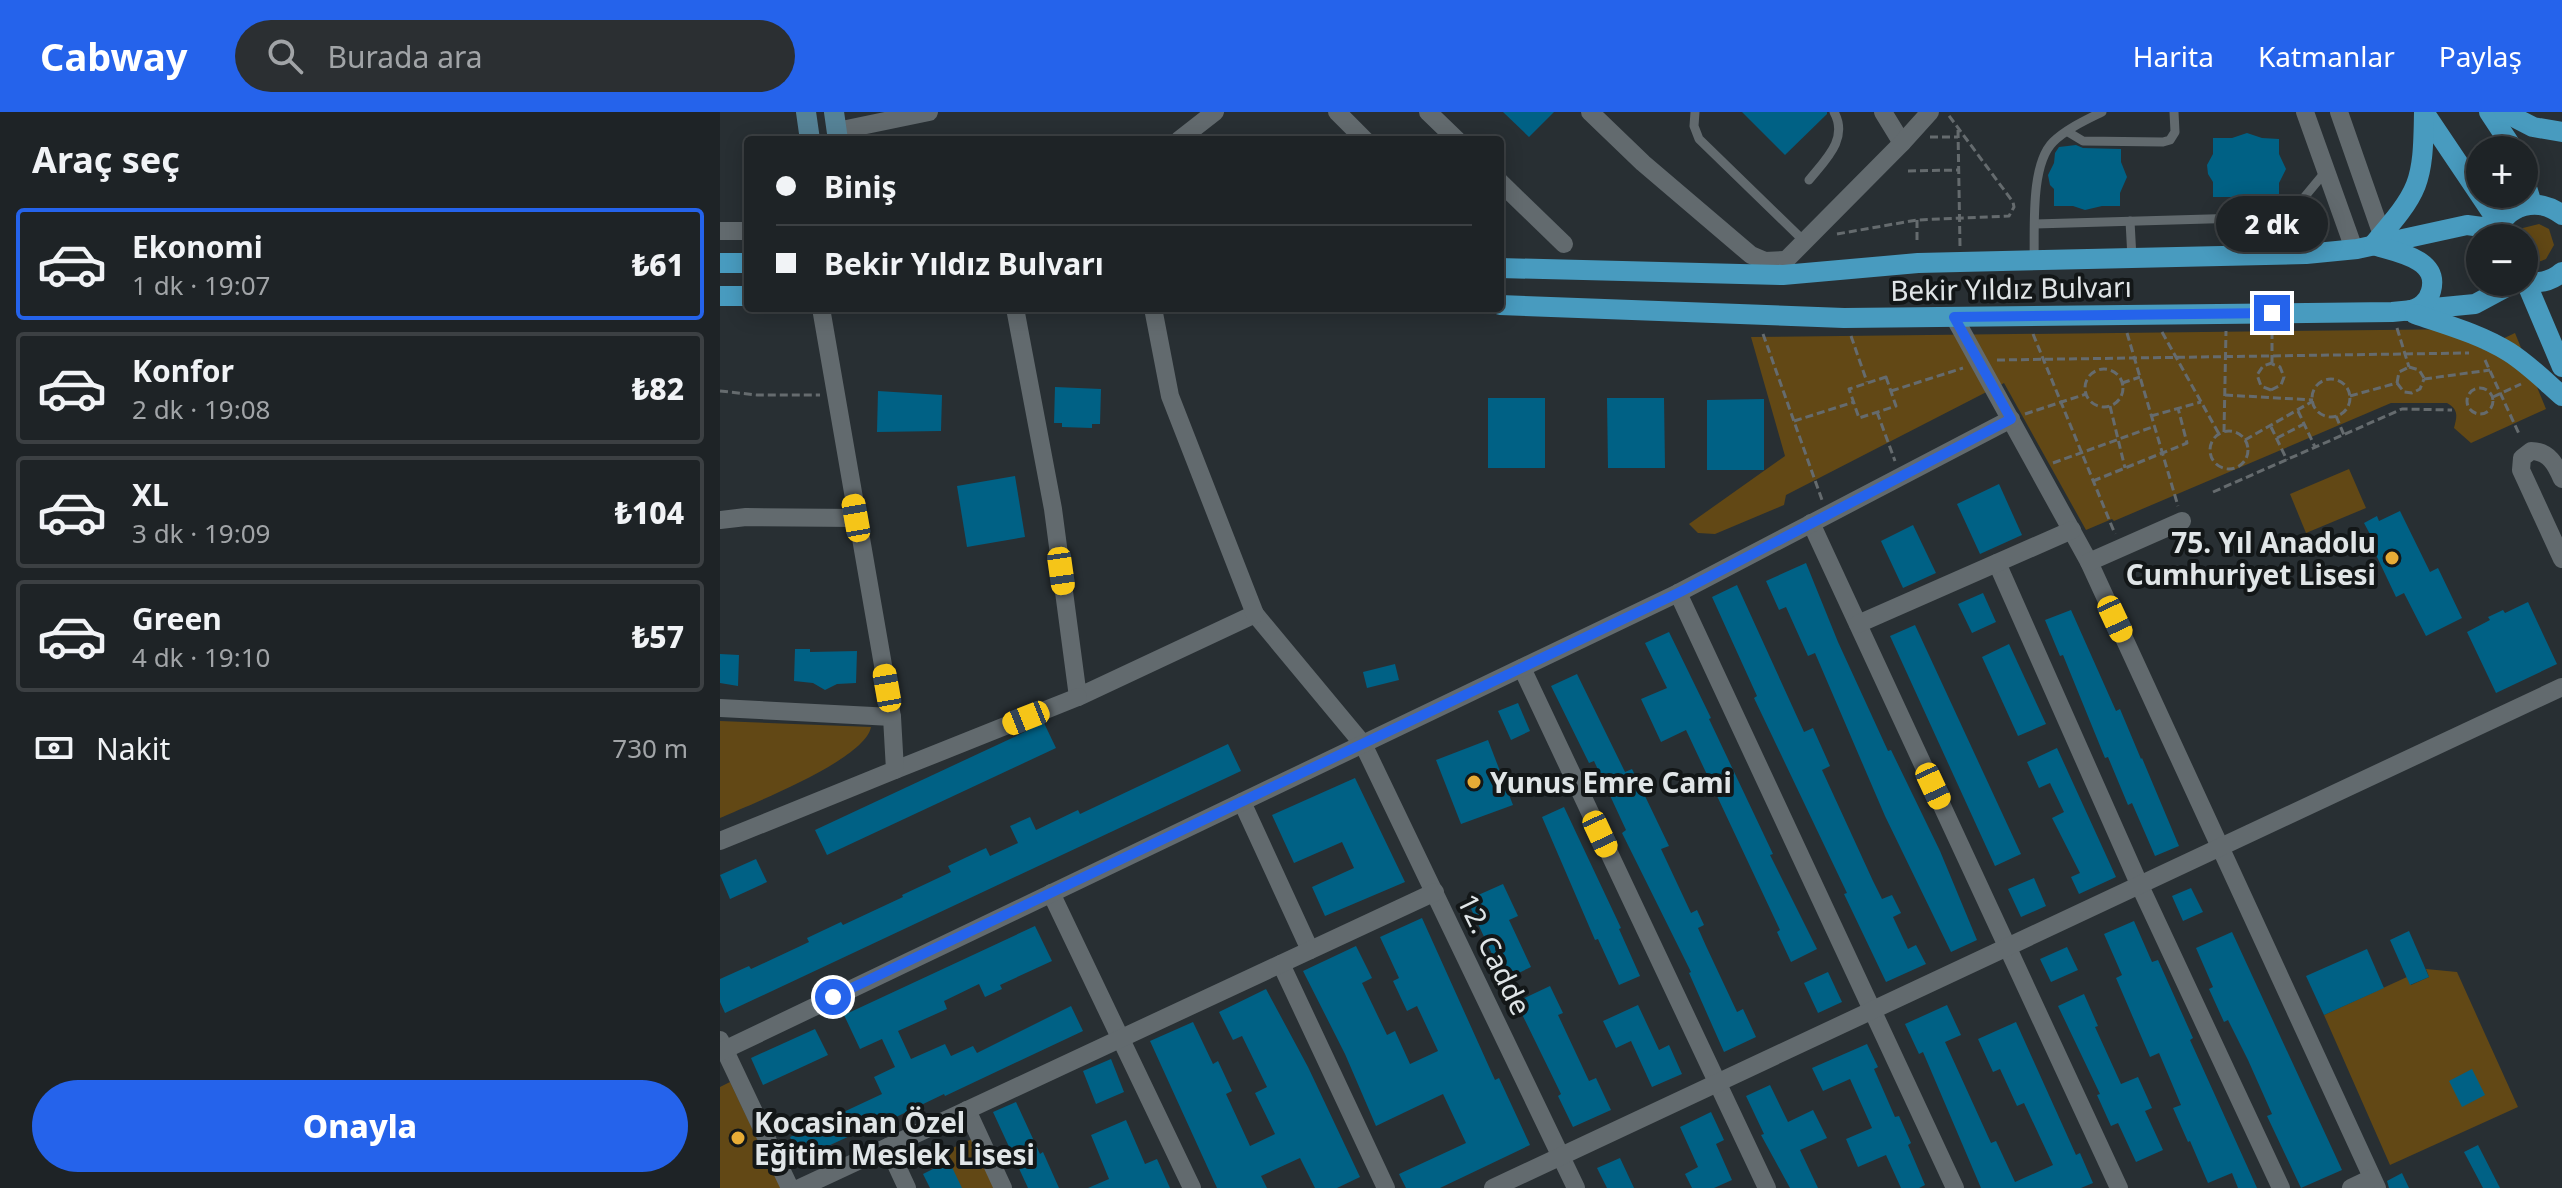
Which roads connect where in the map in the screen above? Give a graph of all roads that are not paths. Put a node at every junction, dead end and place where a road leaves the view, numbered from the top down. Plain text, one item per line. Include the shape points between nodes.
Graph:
1 (806, 112) edge
2 (929, 112) edge
3 (1215, 112) edge
4 (1337, 112) edge
5 (1428, 112) edge
6 (1590, 112) edge
7 (1695, 112) edge
8 (1834, 112) edge
9 (1883, 112) edge
10 (1930, 112) edge
11 (2102, 112) edge
12 (2174, 112) edge
13 (2305, 112) edge
14 (2339, 112) edge
15 (2424, 112) edge
16 (2489, 112) edge
17 (2504, 112) edge
18 (836, 128) edge
19 (2068, 132) junction
20 (2562, 132) edge
21 (809, 136) edge
22 (1188, 136) edge
23 (1361, 136) edge
24 (1453, 136) edge
25 (2505, 136) edge
26 (1902, 143) junction
27 (2326, 171) junction
28 (1809, 180) dead end
29 (1504, 186) edge
30 (2562, 190) edge
31 (2538, 204) joint
32 (2297, 206) junction
33 (2524, 208) edge
34 (2562, 215) edge
35 (2231, 218) junction
36 (2130, 221) junction
37 (2035, 224) junction
38 (2494, 224) edge
39 (2503, 224) edge
40 (2466, 225) edge
41 (720, 231) edge
42 (744, 231) edge
43 (1807, 240) junction
44 (2370, 243) junction
45 (1564, 244) dead end
46 (2306, 254) junction
47 (2233, 255) junction
48 (2132, 258) junction
49 (2034, 260) junction
50 (720, 263) edge
51 (744, 263) edge
52 (1504, 268) edge
53 (1784, 268) junction
54 (2562, 272) edge
55 (2538, 281) edge
56 (720, 296) edge
57 (744, 296) edge
58 (2492, 296) edge
59 (2529, 296) edge
60 (1504, 305) edge
61 (822, 312) edge
62 (1016, 312) edge
63 (1154, 312) edge
64 (2400, 312) junction
65 (1954, 317) junction
66 (2562, 367) edge
67 (2562, 396) edge
68 (2011, 419) junction
69 (2562, 479) edge
70 (856, 518) junction
71 (1819, 519) junction
72 (720, 520) edge
73 (2182, 521) road end
74 (2072, 530) junction
75 (2562, 559) edge
76 (2089, 562) junction
77 (1997, 563) junction
78 (1678, 593) junction
79 (1255, 614) junction
80 (1858, 624) junction
81 (1522, 668) junction
82 (2562, 687) edge
83 (1078, 697) junction
84 (720, 708) edge
85 (892, 717) junction
86 (1363, 744) junction
87 (895, 770) junction
88 (1242, 802) junction
89 (720, 841) edge
90 (2222, 847) junction
91 (2140, 886) junction
92 (1435, 892) junction
93 (1051, 893) junction
94 (2008, 948) junction
95 (1310, 950) junction
96 (1281, 964) junction
97 (1873, 1012) junction
98 (1121, 1038) junction
99 (721, 1047) edge
100 (1718, 1083) junction
101 (967, 1110) junction
102 (888, 1147) junction
103 (1562, 1156) junction
104 (2374, 1183) edge
105 (790, 1188) edge
106 (800, 1188) edge
107 (907, 1188) edge
108 (1003, 1188) edge
109 (1192, 1188) edge
110 (1386, 1188) edge
111 (1493, 1188) edge
112 (1576, 1188) edge
113 (1767, 1188) edge
114 (1955, 1188) edge
115 (2119, 1188) edge
116 (2281, 1188) edge
117 (2351, 1188) edge

1 - 21 street
2 - 18 street
3 - 22 street
4 - 23 street
5 - 24 street
6 - 53 street via 1751,255
7 - 43 lane via 1699,139
8 - 28 lane via 1837,142
9 - 26 street
10 - 26 street
11 - 19 lane
12 - 19 lane via 2175,132 2163,142 2083,141
13 - 27 street
14 - 44 street
15 - 38 main road
15 - 44 main road via 2419,183
16 - 25 main road
17 - 20 main road via 2533,127
19 - 37 lane via 2052,143 2041,165
26 - 43 street
27 - 32 lane
27 - 44 street
29 - 45 street
30 - 31 main road
31 - 34 main road
32 - 35 lane via 2277,217
32 - 46 lane
33 - 39 main road via 2511,212
35 - 36 lane
35 - 47 lane
36 - 37 lane
36 - 48 lane
37 - 49 lane
40 - 44 main road, Bekir Yıldız Bulvarı
41 - 42 street
43 - 53 street
44 - 46 main road, Bekir Yıldız Bulvarı
44 - 64 main road via 2421,261 2430,273 2432,288 2426,301
46 - 47 main road, Bekir Yıldız Bulvarı
47 - 48 main road, Bekir Yıldız Bulvarı
48 - 49 main road, Bekir Yıldız Bulvarı
49 - 53 main road, Bekir Yıldız Bulvarı
50 - 51 main road
52 - 53 main road, Bekir Yıldız Bulvarı
54 - 55 main road, Bekir Yıldız Bulvarı
56 - 57 main road
58 - 64 main road, Bekir Yıldız Bulvarı via 2475,304
59 - 66 main road
60 - 65 main road, Bekir Yıldız Bulvarı
61 - 70 street
62 - 83 street via 1053,509
63 - 79 street, 12. Cadde via 1170,396
64 - 65 main road, Bekir Yıldız Bulvarı
64 - 67 main road via 2494,343
65 - 68 street
68 - 71 street
68 - 74 street
69 - 75 street via 2542,452 2531,451 2522,458 2521,470
70 - 72 street
70 - 85 street
71 - 78 street
71 - 80 street
73 - 76 street
74 - 76 street
74 - 77 street
76 - 90 street
77 - 80 street
77 - 91 street
78 - 81 street
78 - 97 street
79 - 83 street
79 - 86 street, 12. Cadde
80 - 94 street
81 - 86 street
81 - 100 street
82 - 90 street
83 - 87 street
84 - 85 street
85 - 87 street
86 - 88 street
86 - 92 street, 12. Cadde
87 - 89 street
88 - 93 street
88 - 95 street
90 - 91 street
90 - 104 street
91 - 94 street
91 - 116 street
92 - 95 street
92 - 103 street, 12. Cadde
93 - 98 street
93 - 99 street
94 - 97 street
94 - 115 street
95 - 96 street
96 - 98 street
96 - 110 street
97 - 100 street
97 - 114 street
98 - 101 street
98 - 109 street
99 - 105 street
100 - 103 street
100 - 113 street
101 - 102 street
101 - 108 street
102 - 106 street
102 - 107 street
103 - 111 street
103 - 112 street, 12. Cadde
104 - 117 street

